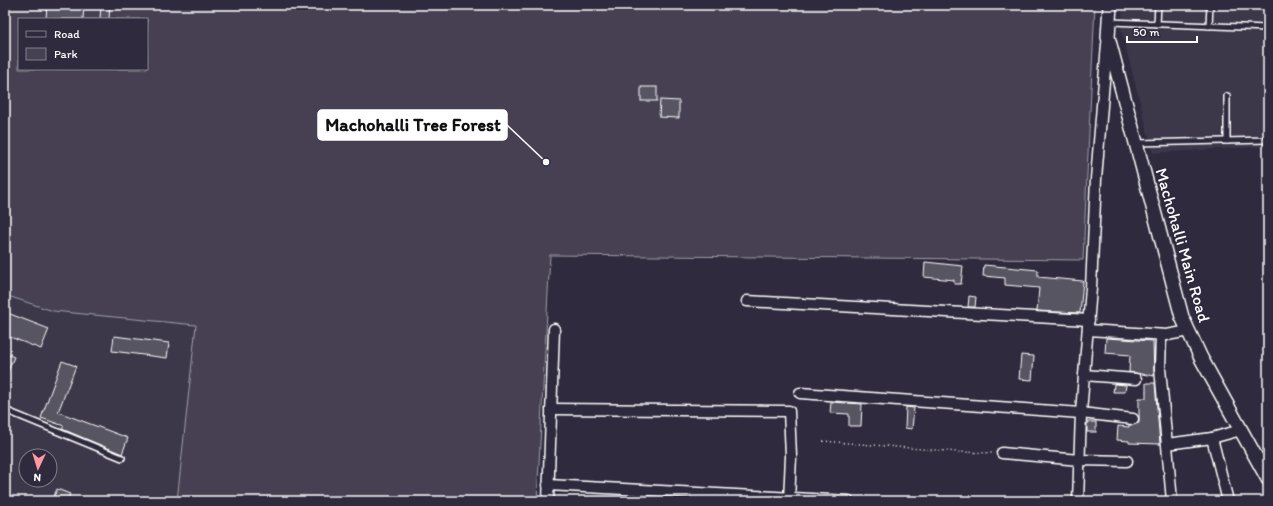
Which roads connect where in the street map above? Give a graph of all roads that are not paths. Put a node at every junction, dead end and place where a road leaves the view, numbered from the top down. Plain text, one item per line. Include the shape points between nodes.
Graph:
1 (1110, 5) edge
2 (1158, 5) edge
3 (1210, 5) edge
4 (1109, 22) junction
5 (1157, 24) junction
6 (1209, 26) junction
7 (1268, 28) edge
8 (1108, 36) junction
9 (1227, 96) dead end
10 (1268, 140) edge
11 (1227, 141) junction
12 (1136, 143) junction
13 (747, 301) dead end
14 (1089, 320) junction
15 (554, 329) dead end
16 (1088, 330) junction
17 (1189, 331) junction
18 (1161, 335) junction
19 (1084, 375) junction
20 (1136, 379) dead end
21 (800, 393) dead end
22 (551, 409) junction
23 (5, 410) edge
24 (1081, 413) junction
25 (1133, 419) dead end
26 (1241, 430) junction
27 (1212, 438) junction
28 (1167, 444) junction
29 (1002, 453) road end
30 (122, 458) dead end
31 (1079, 460) junction
32 (1126, 461) dead end
33 (1268, 478) edge
34 (548, 485) junction
35 (789, 500) edge
36 (548, 501) edge
37 (849, 501) edge
38 (1078, 501) edge
39 (1172, 501) edge
40 (1228, 501) edge

1 - 4 street, Machohalli Main Road
2 - 5 lane
3 - 6 lane
4 - 5 lane
4 - 8 street, Machohalli Main Road
5 - 6 lane
6 - 7 lane
8 - 12 street, Machohalli Main Road
8 - 14 street via 1096,179
9 - 11 lane
10 - 11 lane
11 - 12 lane
12 - 17 street, Machohalli Main Road via 1182,317
13 - 14 street
14 - 16 street
15 - 22 street
16 - 18 street
16 - 19 street
17 - 18 street
17 - 26 street, Machohalli Main Road
18 - 28 street via 1160,368
19 - 20 street
19 - 24 street
21 - 24 street
22 - 34 street
22 - 35 street via 789,411
23 - 30 lane
24 - 25 street
24 - 31 street
26 - 27 street
26 - 33 street, Machohalli Main Road
27 - 28 street
27 - 40 street
28 - 39 street
29 - 31 street
31 - 32 street
31 - 38 street
34 - 35 street
34 - 36 street
35 - 37 street

